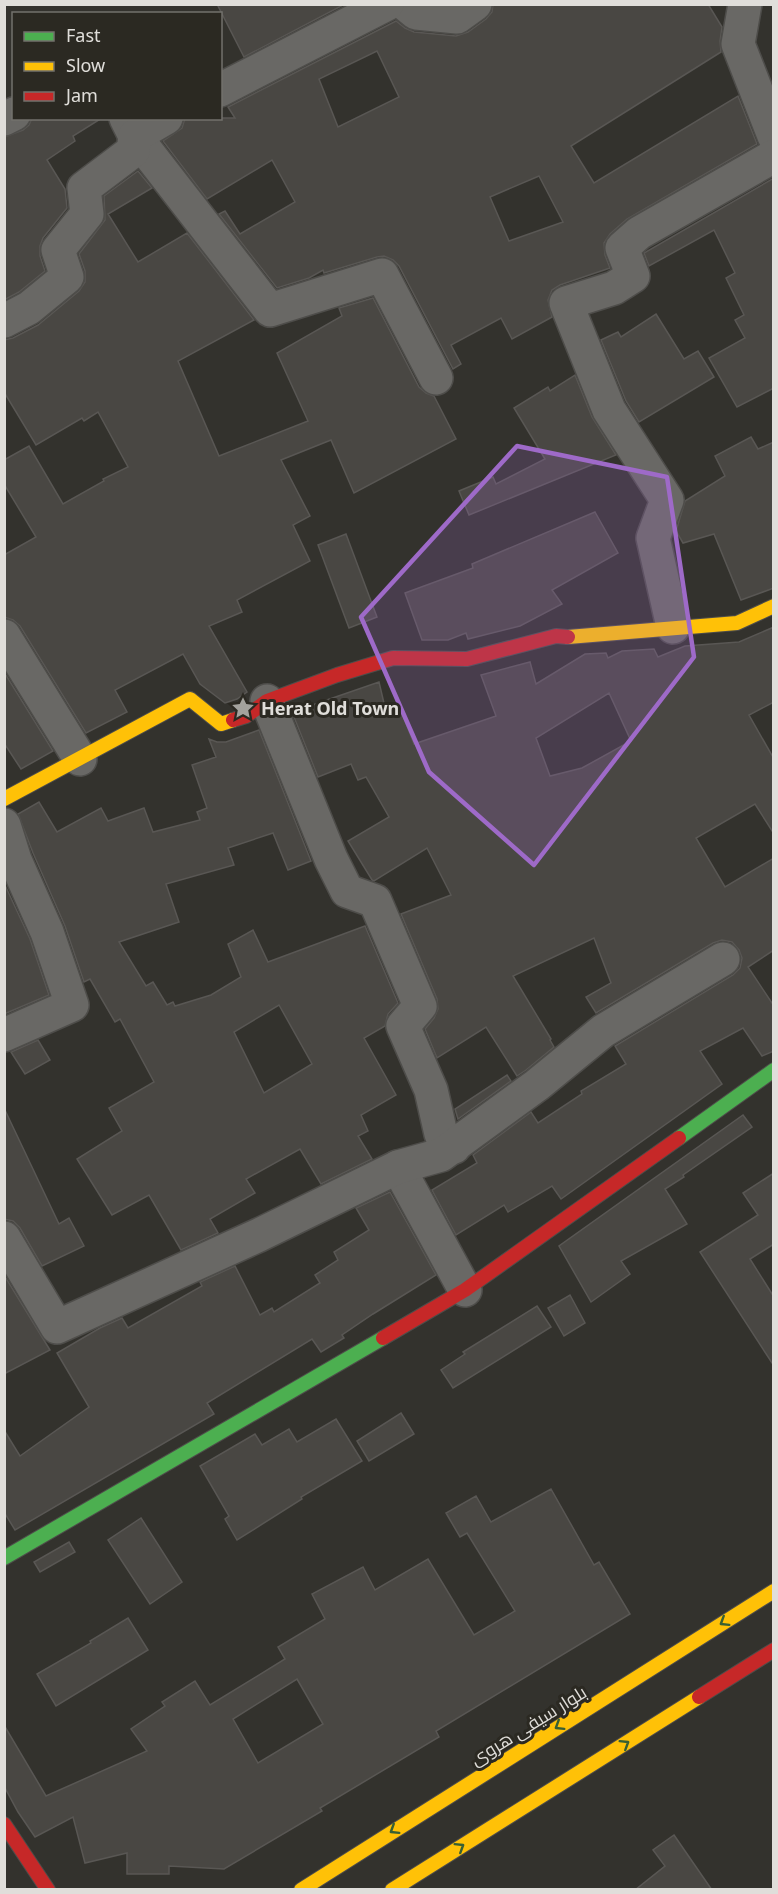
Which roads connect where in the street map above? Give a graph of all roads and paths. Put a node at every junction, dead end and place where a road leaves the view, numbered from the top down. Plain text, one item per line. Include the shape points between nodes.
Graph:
1 (387, 4) edge
2 (405, 4) edge
3 (475, 4) edge
4 (745, 4) edge
5 (222, 89) edge
6 (158, 120) edge
7 (130, 127) edge
8 (774, 136) edge
9 (774, 156) edge
10 (4, 321) edge
11 (436, 378) dead end
12 (774, 606) edge
13 (674, 627) junction
14 (4, 636) edge
15 (267, 701) junction
16 (80, 759) junction
17 (4, 799) edge
18 (4, 825) edge
19 (723, 959) dead end
20 (4, 1035) edge
21 (774, 1070) edge
22 (454, 1147) junction
23 (398, 1167) junction
24 (4, 1238) edge
25 (465, 1290) junction
26 (4, 1558) edge
27 (774, 1591) edge
28 (774, 1650) edge
29 (4, 1824) edge
30 (48, 1890) edge
31 (301, 1890) edge
32 (392, 1890) edge

1 - 5 street
2 - 3 street via 416,14 458,17
4 - 8 street via 738,44
6 - 7 street
7 - 10 street via 133,152 84,188 87,214 57,249 67,277 29,308
7 - 11 street via 270,310 382,275
9 - 13 street via 639,233 622,248 633,276 614,288 566,303 609,410 667,500 653,538
12 - 13 street via 737,623
13 - 15 street via 556,636 467,658 393,658
14 - 16 street
15 - 16 street via 246,716 221,724 190,699
15 - 22 street via 347,891 375,901 420,1006 403,1026 431,1090 441,1134
16 - 17 street
18 - 20 street via 72,1005
19 - 22 street via 603,1031
21 - 25 street
22 - 23 street via 441,1155
23 - 24 street via 57,1327
23 - 25 street
25 - 26 street
27 -> 31 street, بلوار سیفی هروی
32 -> 28 street
29 - 30 street

